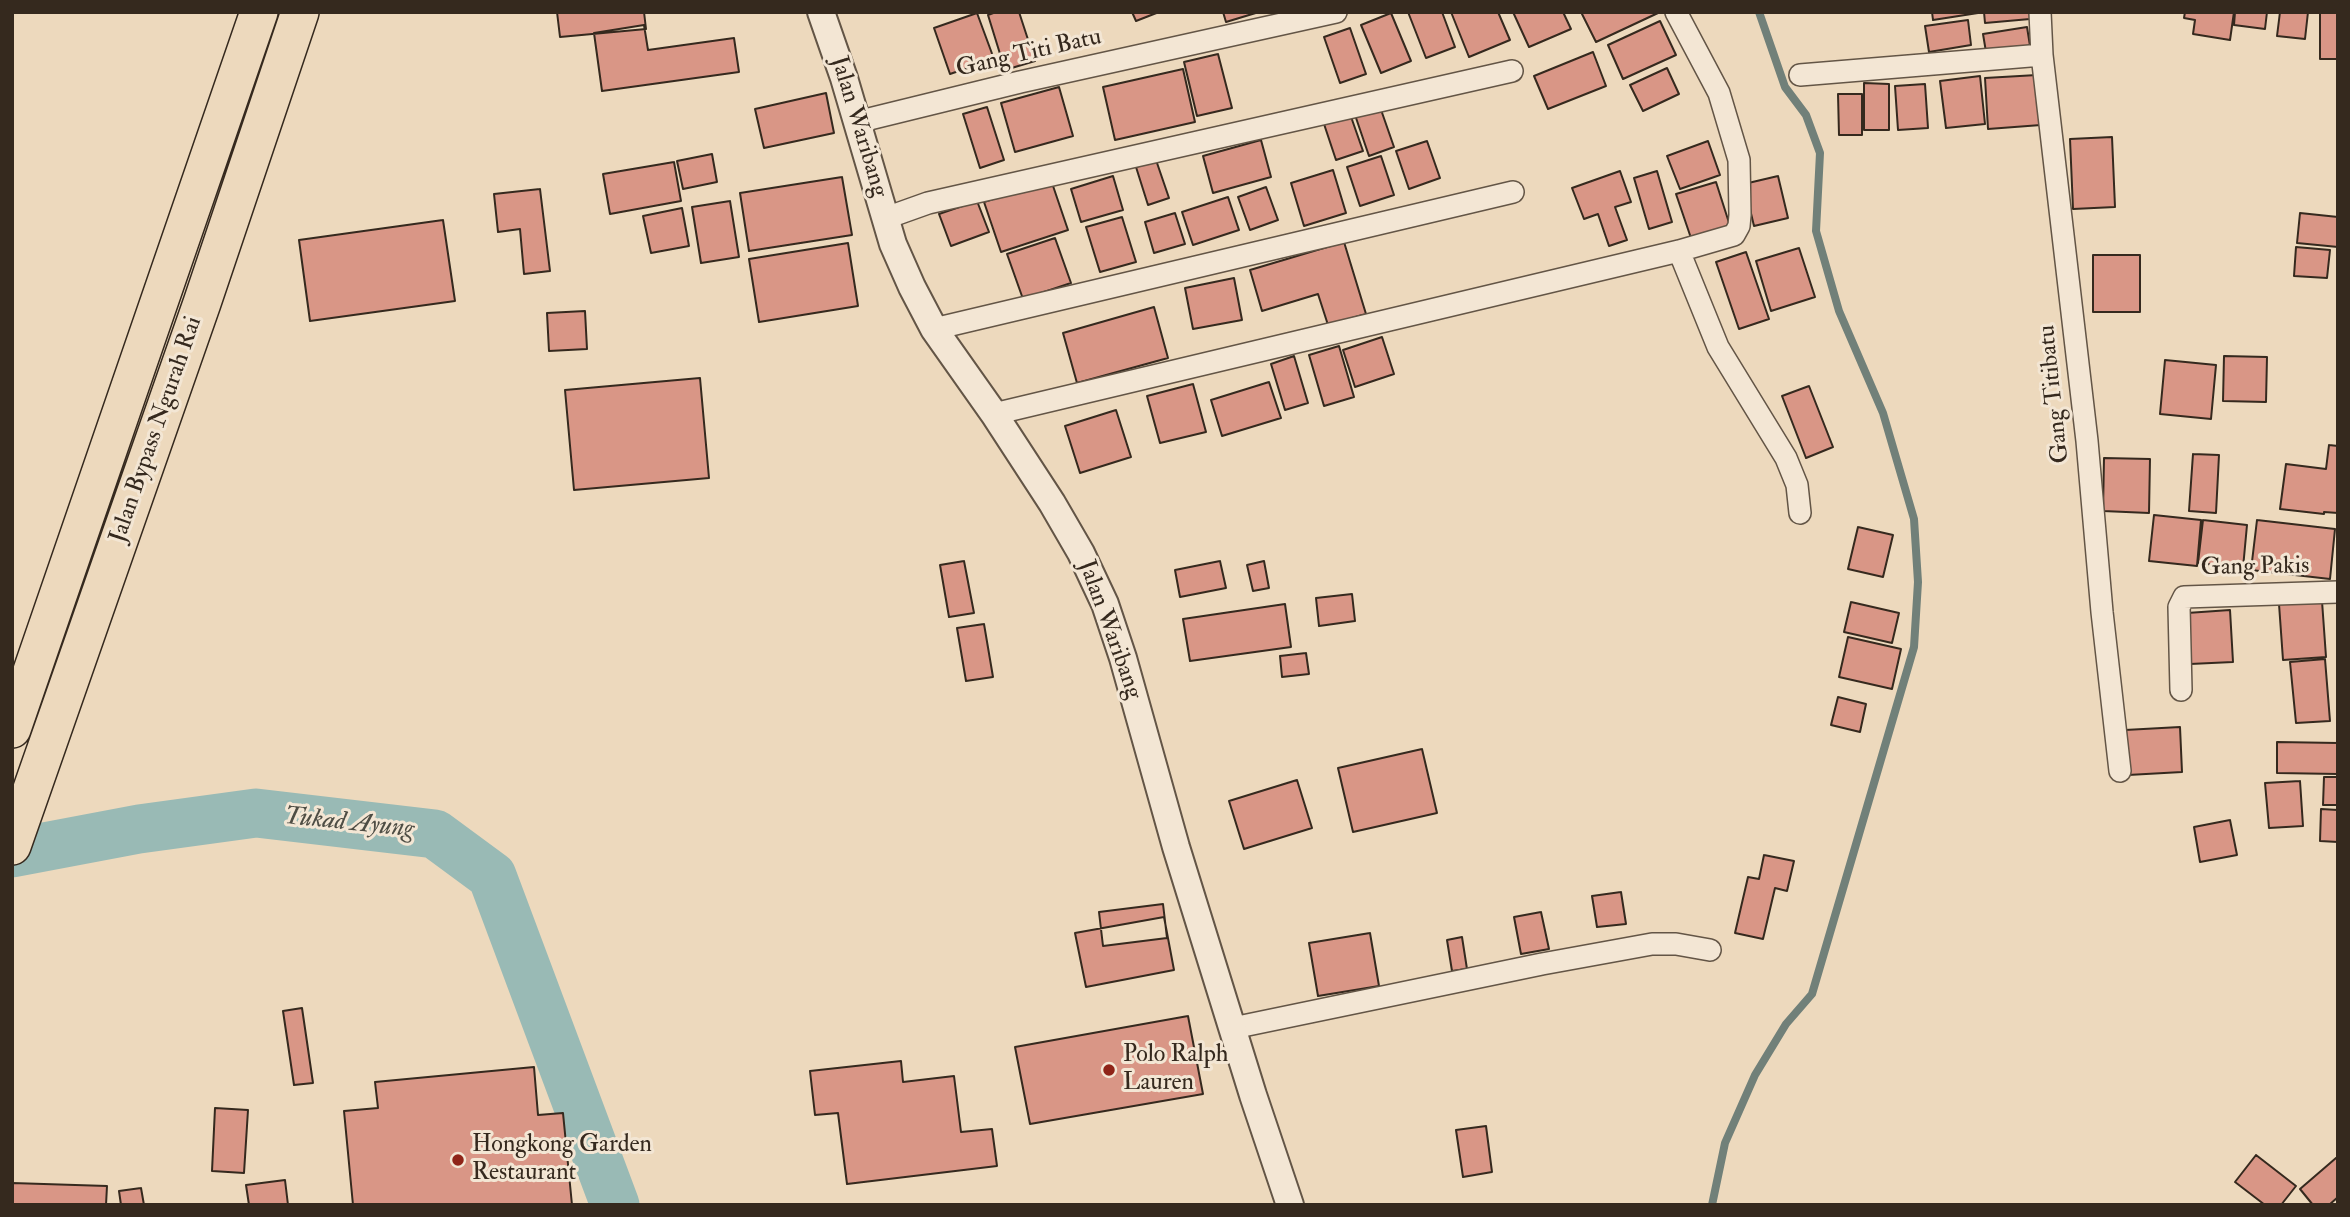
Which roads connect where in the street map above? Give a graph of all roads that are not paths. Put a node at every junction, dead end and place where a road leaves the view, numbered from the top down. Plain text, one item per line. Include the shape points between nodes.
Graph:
1 (259, 12) edge
2 (300, 12) edge
3 (821, 12) edge
4 (1336, 12) edge
5 (1676, 12) edge
6 (2039, 12) edge
7 (2042, 55) junction
8 (1512, 71) dead end
9 (1800, 75) dead end
10 (857, 122) junction
11 (1513, 192) dead end
12 (886, 218) junction
13 (1679, 251) junction
14 (934, 328) junction
15 (994, 414) junction
16 (1800, 513) dead end
17 (2338, 592) edge
18 (20, 681) edge
19 (2180, 690) dead end
20 (12, 729) edge
21 (2120, 771) dead end
22 (12, 846) edge
23 (1710, 950) dead end
24 (1233, 1028) junction
25 (1290, 1205) edge

1 - 18 highway, Jalan Bypass Ngurah Rai
2 - 22 highway, Jalan Bypass Ngurah Rai
3 - 10 street, Jalan Waribang
4 - 10 street, Gang Titi Batu
5 - 13 street via 1722,103 1739,160 1741,200 1734,234
6 - 7 street, Gang Titibatu
7 - 9 street
7 - 21 street, Gang Titibatu via 2088,441
8 - 12 street via 928,203
10 - 12 street, Jalan Waribang
11 - 14 street
12 - 14 street, Jalan Waribang via 893,244
13 - 15 street
13 - 16 street via 1718,347 1786,458 1797,485
14 - 15 street, Jalan Waribang
15 - 24 street, Jalan Waribang via 1081,553 1105,604
17 - 19 street, Gang Pakis via 2184,597 2179,607
18 - 20 highway, Jalan Bypass Ngurah Rai
23 - 24 street via 1653,944
24 - 25 street, Jalan Waribang

